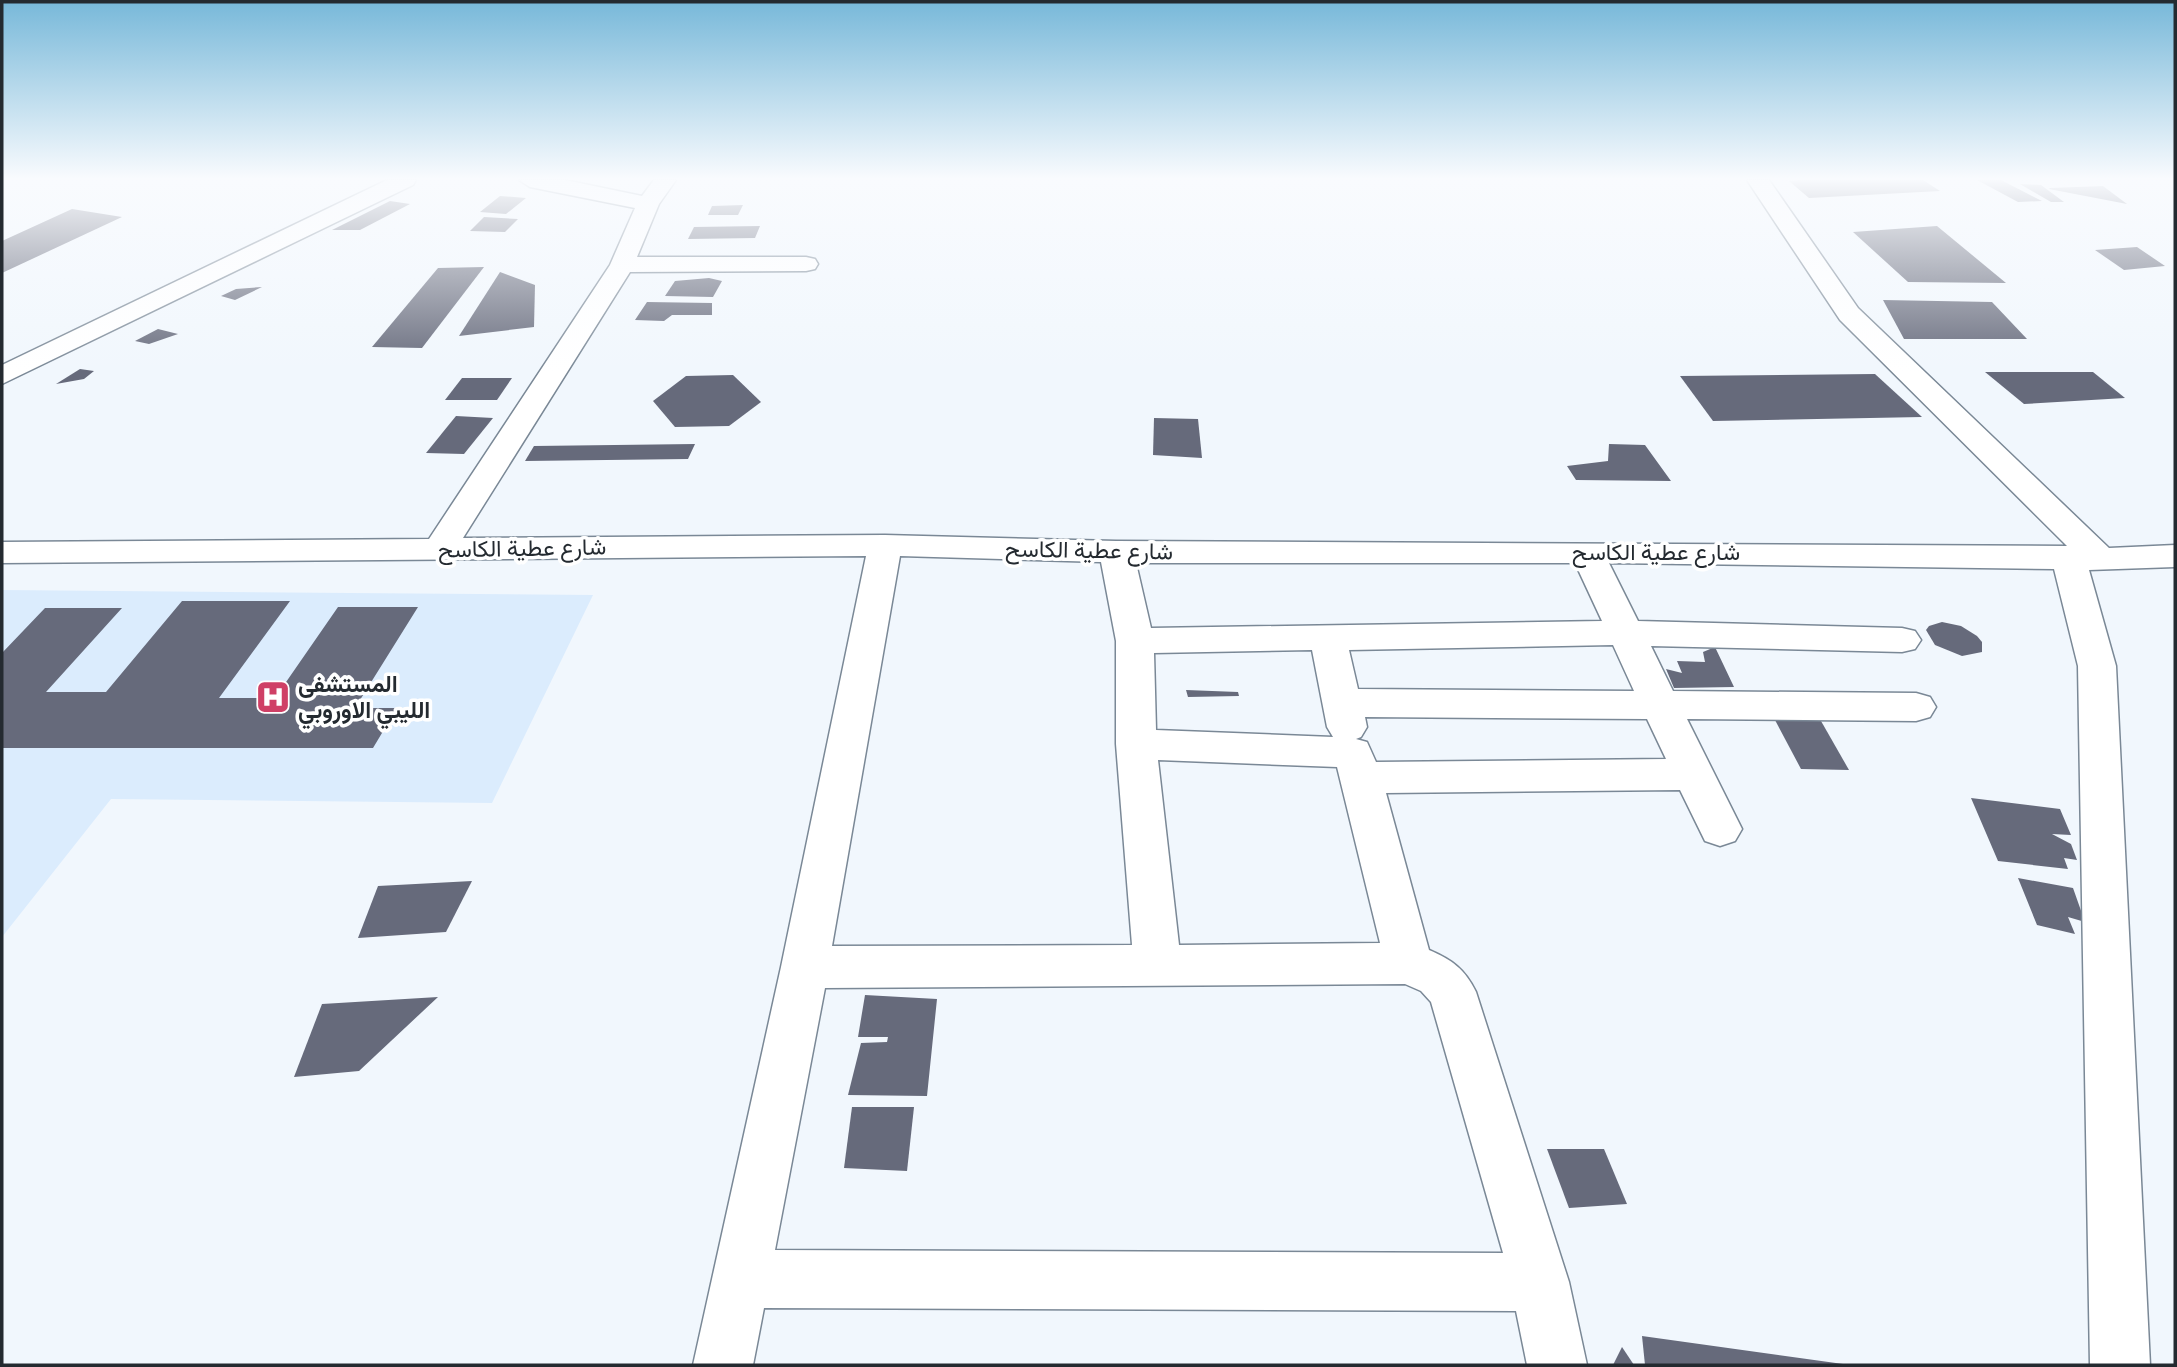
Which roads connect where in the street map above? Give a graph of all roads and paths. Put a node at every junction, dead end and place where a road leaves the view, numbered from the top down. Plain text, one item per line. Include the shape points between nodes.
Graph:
1 (274, 244) edge
2 (631, 244) edge
3 (1801, 244) edge
4 (806, 264) dead end
5 (622, 265) junction
6 (2, 376) edge
7 (885, 545) junction
8 (439, 549) junction
9 (1116, 552) junction
10 (1587, 552) junction
11 (2, 553) edge
12 (2175, 556) edge
13 (2084, 558) junction
14 (1628, 633) junction
15 (1328, 638) junction
16 (1902, 640) dead end
17 (1135, 641) junction
18 (1342, 704) junction
19 (1662, 705) junction
20 (1916, 707) dead end
21 (1136, 744) junction
22 (1357, 765) junction
23 (1695, 774) junction
24 (1720, 828) dead end
25 (1409, 963) junction
26 (1158, 966) junction
27 (805, 967) junction
28 (740, 1279) junction
29 (1540, 1282) junction
30 (723, 1365) edge
31 (1557, 1365) edge
32 (2120, 1365) edge

1 - 6 street
2 - 5 street
3 - 13 street via 1849,314
4 - 5 street
5 - 8 street
7 - 8 street, شارع عطية الكاسح
7 - 9 street, شارع عطية الكاسح
7 - 27 street
8 - 11 street, شارع عطية الكاسح
9 - 10 street, شارع عطية الكاسح
9 - 17 street
10 - 13 street, شارع عطية الكاسح
10 - 14 street
12 - 13 street, شارع عطية الكاسح
13 - 32 street via 2097,666
14 - 15 street
14 - 16 street
14 - 19 street
15 - 17 street
15 - 18 street
17 - 21 street
18 - 19 street
18 - 22 street
19 - 20 street
19 - 23 street
21 - 22 street
21 - 26 street
22 - 23 street
22 - 25 street
23 - 24 street
25 - 26 street
25 - 29 street via 1438,976 1452,992
26 - 27 street
27 - 28 street
28 - 29 street
28 - 30 street
29 - 31 street

